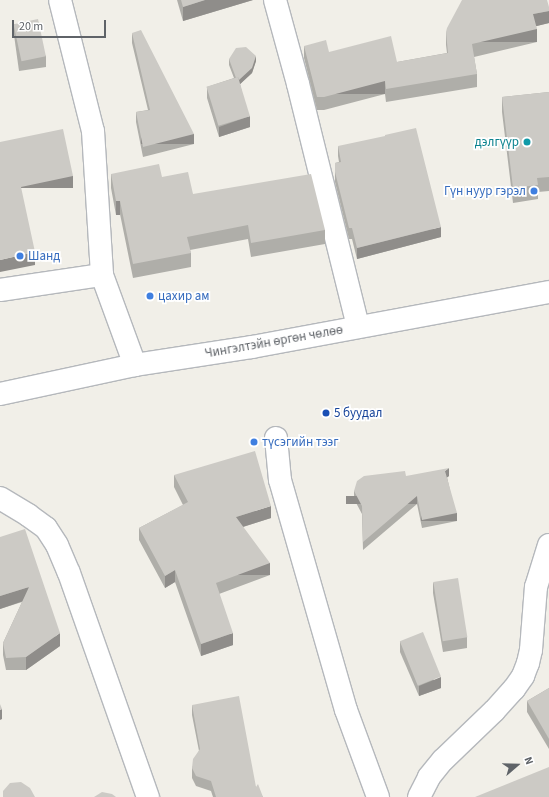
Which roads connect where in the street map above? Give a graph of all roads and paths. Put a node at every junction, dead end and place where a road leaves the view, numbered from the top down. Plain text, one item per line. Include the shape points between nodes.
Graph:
1 (60, 0) edge
2 (275, 0) edge
3 (102, 275) junction
4 (0, 290) edge
5 (549, 292) edge
6 (358, 327) junction
7 (135, 365) junction
8 (0, 394) edge
9 (276, 438) dead end
10 (0, 498) edge
11 (549, 545) edge
12 (148, 797) edge
13 (378, 797) edge
14 (418, 797) edge

1 - 3 street via 93,131
2 - 6 street
3 - 4 street
3 - 7 street
5 - 6 street, Чингэлтэйн өргөн чөлөө
6 - 7 street, Чингэлтэйн өргөн чөлөө
7 - 8 street, Чингэлтэйн өргөн чөлөө
9 - 13 street via 282,487 346,710
10 - 12 street via 46,528 57,545
11 - 14 street via 536,587 531,650 522,676 494,711 443,760 429,777

